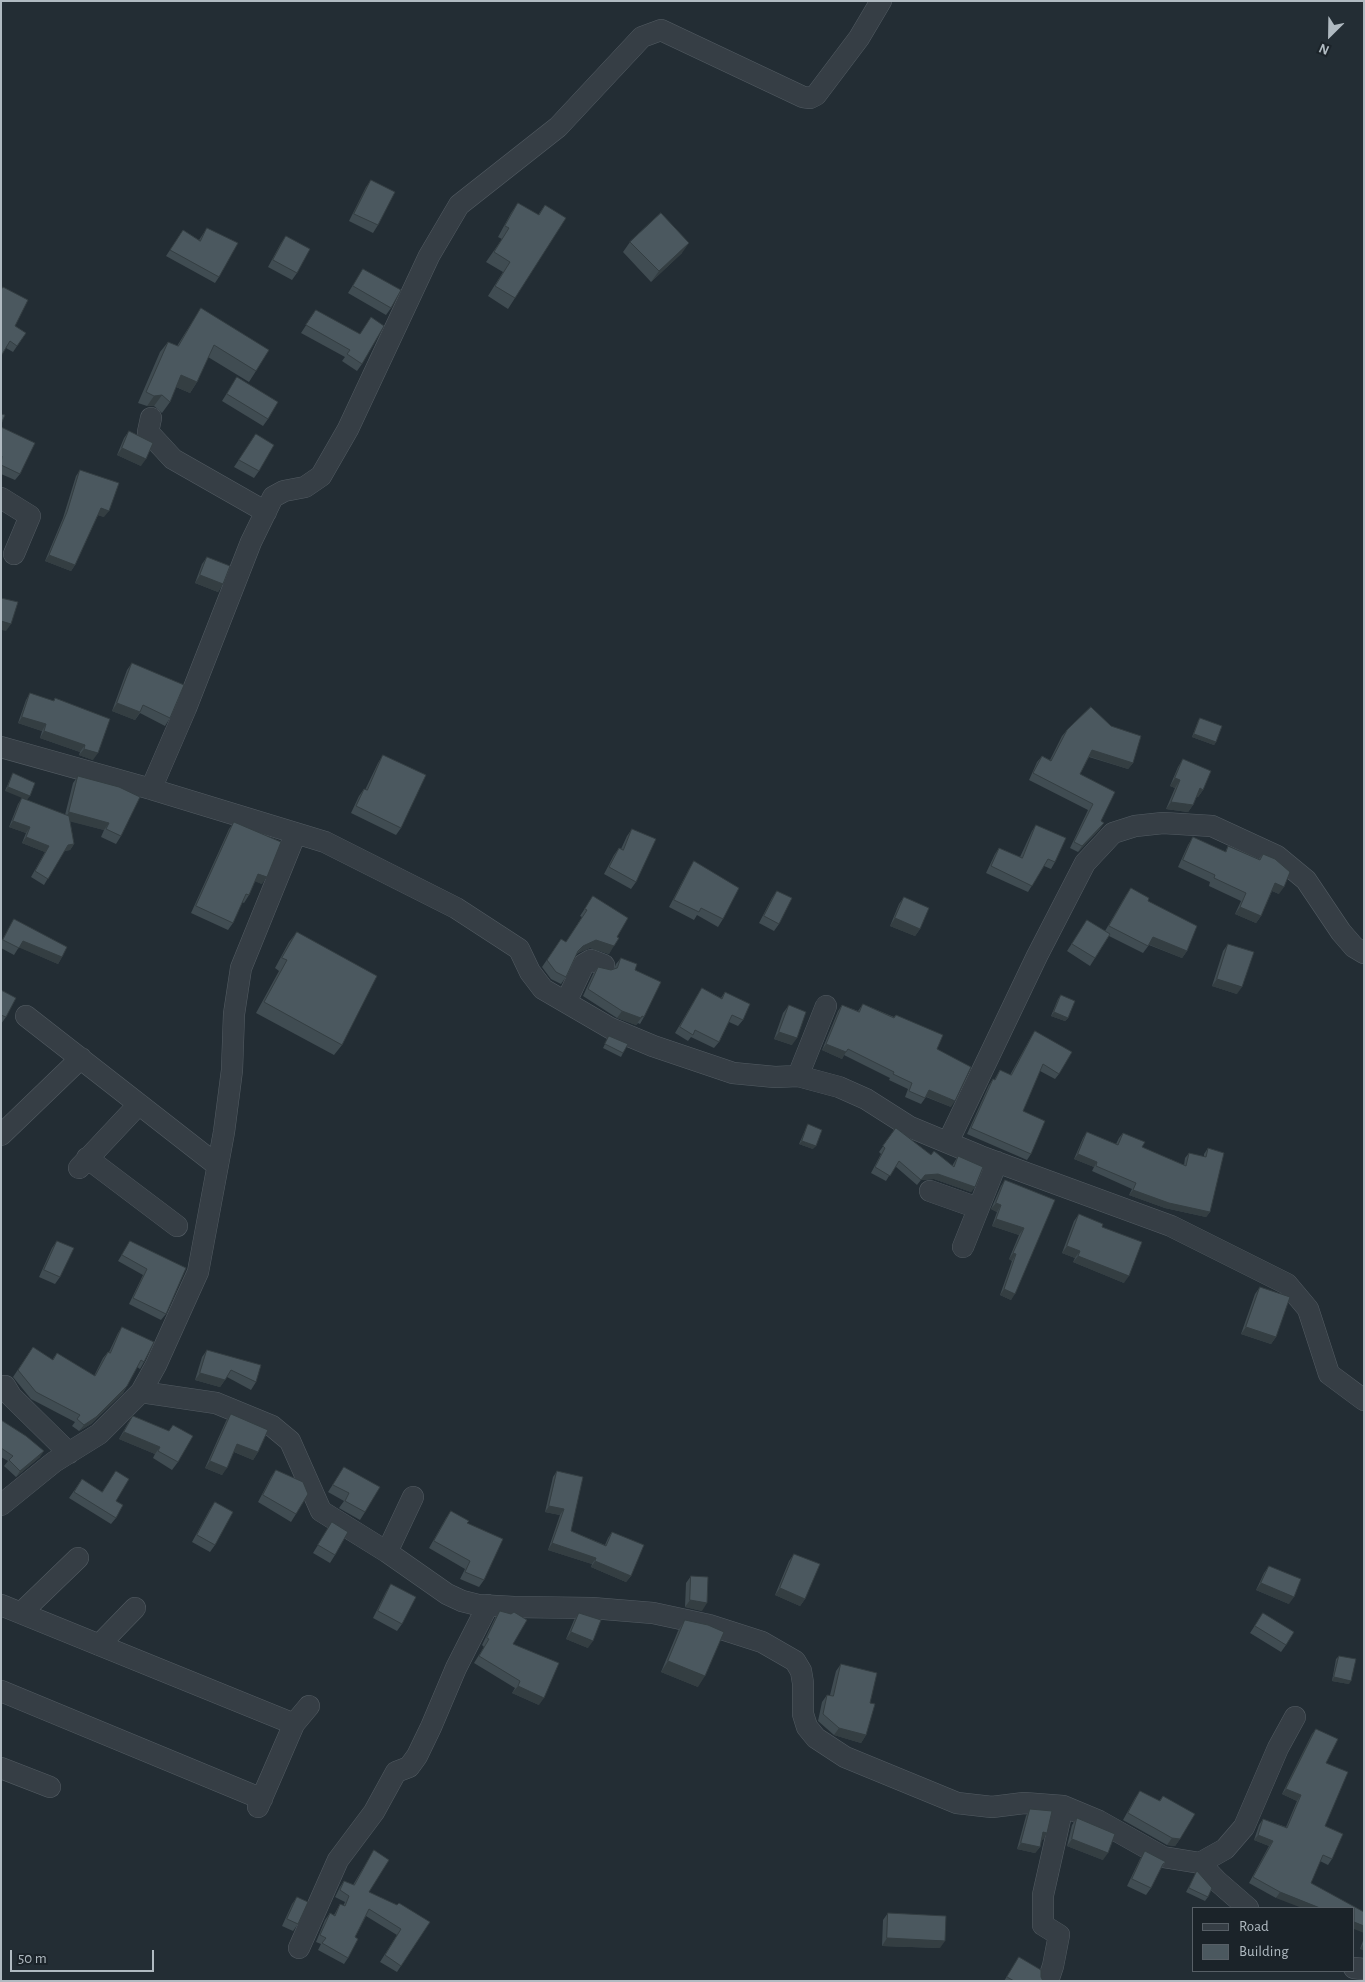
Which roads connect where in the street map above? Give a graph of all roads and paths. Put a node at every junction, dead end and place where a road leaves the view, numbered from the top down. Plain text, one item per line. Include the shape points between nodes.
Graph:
1 (881, 1) edge
2 (151, 418) dead end
3 (1, 498) edge
4 (266, 512) junction
5 (14, 554) dead end
6 (1, 747) edge
7 (150, 789) junction
8 (295, 835) junction
9 (1364, 953) edge
10 (604, 965) dead end
11 (566, 1002) junction
12 (826, 1006) dead end
13 (26, 1016) dead end
14 (81, 1058) junction
15 (798, 1076) junction
16 (139, 1104) junction
17 (1, 1135) edge
18 (948, 1142) junction
19 (212, 1162) dead end
20 (996, 1162) junction
21 (930, 1191) dead end
22 (978, 1208) junction
23 (177, 1226) dead end
24 (962, 1248) dead end
25 (4, 1386) dead end
26 (141, 1392) junction
27 (1364, 1400) edge
28 (69, 1453) junction
29 (413, 1497) dead end
30 (1, 1504) edge
31 (387, 1552) junction
32 (78, 1558) dead end
33 (1, 1605) edge
34 (488, 1605) junction
35 (135, 1608) dead end
36 (21, 1613) junction
37 (99, 1645) junction
38 (1, 1691) edge
39 (309, 1706) dead end
40 (1295, 1717) dead end
41 (294, 1724) junction
42 (1, 1768) edge
43 (50, 1787) dead end
44 (1063, 1806) junction
45 (1200, 1863) junction
46 (1247, 1907) edge
47 (299, 1948) dead end
48 (1048, 1981) edge

1 - 4 street via 859,38 816,95 810,98 661,30 642,37 558,127 459,205 428,256 348,429 321,476 305,487 273,497
2 - 4 street via 148,432 173,459
3 - 5 street via 30,516
4 - 7 street
6 - 7 street
7 - 8 street
8 - 11 street via 324,842 456,908 519,949 543,989
8 - 26 street via 241,968 224,1132 198,1272
9 - 18 street via 1341,932 1306,880 1277,856 1212,826 1163,823 1113,832 1085,863
10 - 11 street via 591,960 584,964
11 - 15 street via 653,1046 733,1073
12 - 15 street
13 - 14 street
14 - 16 street
14 - 17 street
15 - 18 street via 839,1087 866,1099 910,1127
16 - 19 street
16 - 23 street via 83,1163
18 - 20 street
20 - 22 street
20 - 27 street via 1171,1226 1287,1284 1308,1309 1330,1374
21 - 22 street
22 - 24 street
25 - 28 street
26 - 28 street via 99,1434
26 - 31 street via 216,1403 272,1426 290,1441 321,1511
28 - 30 street
29 - 31 street
31 - 34 street via 447,1594 462,1601
32 - 36 street
33 - 36 street
34 - 44 street via 654,1613 709,1625 762,1642 795,1661 803,1683 803,1714 807,1727 816,1738 845,1757 957,1803 992,1808 1024,1803
34 - 47 street via 417,1756 409,1767 396,1772 374,1812 338,1860
35 - 37 street
36 - 37 street
37 - 41 street
38 - 41 street via 260,1803
39 - 41 street
40 - 45 street via 1244,1827 1225,1849
42 - 43 street
44 - 45 street via 1100,1821 1163,1857
44 - 48 street via 1043,1895 1043,1925 1059,1935
45 - 46 street

